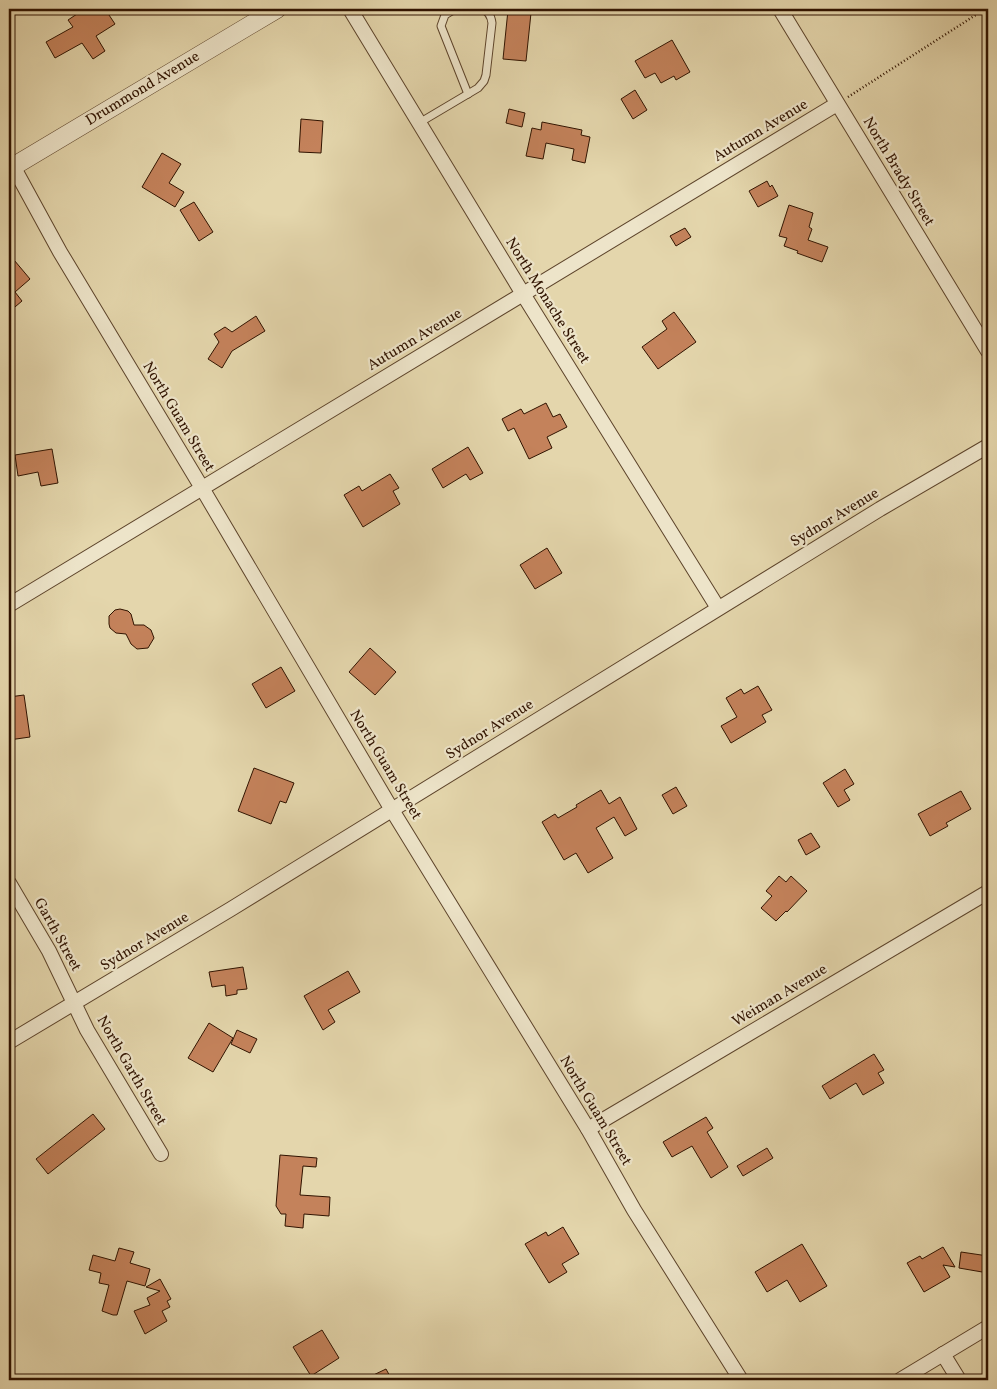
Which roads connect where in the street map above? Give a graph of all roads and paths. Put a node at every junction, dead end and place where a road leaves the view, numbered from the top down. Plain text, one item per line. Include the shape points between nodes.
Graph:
1 (277, 9) edge
2 (350, 9) edge
3 (455, 9) edge
4 (481, 9) edge
5 (780, 9) edge
6 (985, 9) edge
7 (468, 94) junction
8 (837, 104) junction
9 (419, 122) junction
10 (10, 165) edge
11 (523, 294) junction
12 (988, 351) edge
13 (988, 446) edge
14 (202, 488) junction
15 (9, 605) edge
16 (718, 608) junction
17 (392, 810) junction
18 (9, 883) edge
19 (988, 892) edge
20 (75, 1004) junction
21 (9, 1042) edge
22 (588, 1129) junction
23 (161, 1154) dead end
24 (988, 1327) edge
25 (943, 1354) junction
26 (741, 1380) edge
27 (900, 1380) edge
28 (959, 1380) edge

1 - 10 street, Drummond Avenue
2 - 9 street, North Monache Street
3 - 7 lane via 445,15 441,26
4 - 7 lane via 488,12 492,23 486,75 478,88
5 - 8 street, North Brady Street
6 - 8 path
7 - 9 lane
8 - 11 street, Autumn Avenue
8 - 12 street, North Brady Street
9 - 11 street, North Monache Street
10 - 14 street, North Guam Street
11 - 14 street, Autumn Avenue
11 - 16 street, North Monache Street
13 - 16 street, Sydnor Avenue
14 - 15 street, Autumn Avenue
14 - 17 street, North Guam Street
16 - 17 street, Sydnor Avenue
17 - 20 street, Sydnor Avenue
17 - 22 street, North Guam Street
18 - 20 street, Garth Street via 49,951
19 - 22 street, Weiman Avenue
20 - 21 street, Sydnor Avenue
20 - 23 street, North Garth Street via 87,1030
22 - 26 street, North Guam Street via 634,1210
24 - 25 street
25 - 27 street
25 - 28 street

